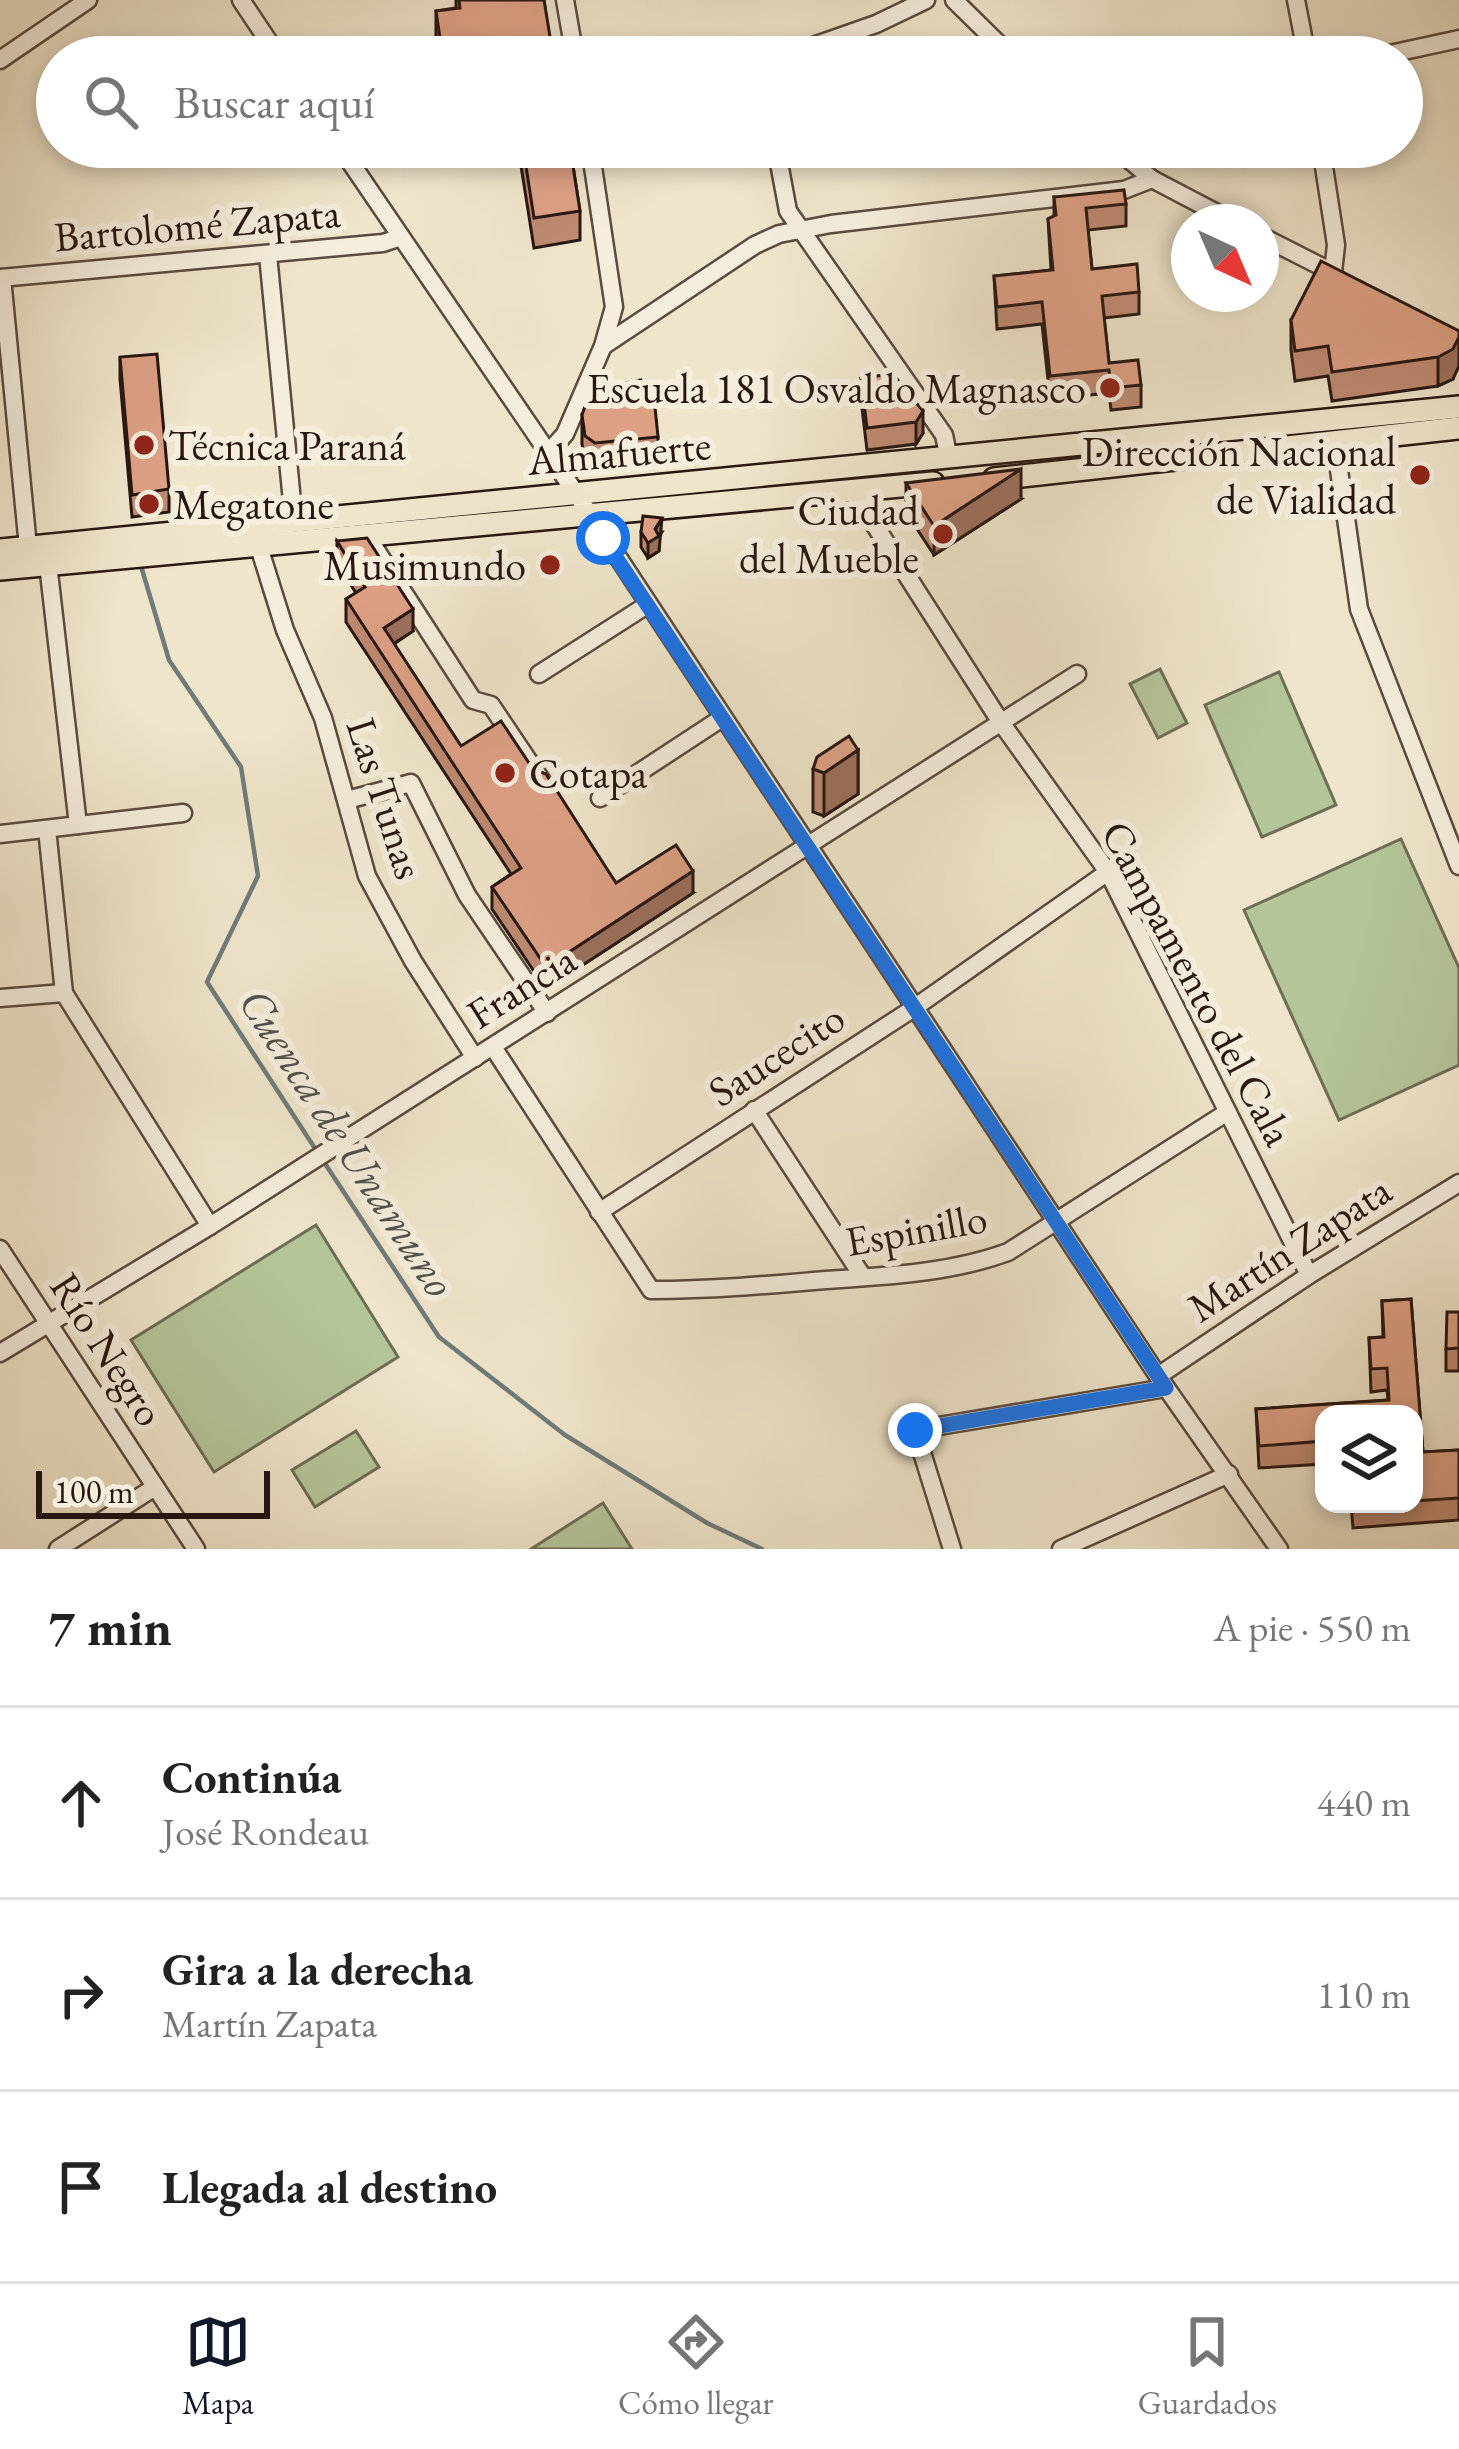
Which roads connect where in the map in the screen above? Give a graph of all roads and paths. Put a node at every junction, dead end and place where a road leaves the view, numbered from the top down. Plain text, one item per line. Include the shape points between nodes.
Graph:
1 (88, 0) edge
2 (566, 0) edge
3 (926, 0) edge
4 (954, 0) edge
5 (1297, 0) edge
6 (244, 1) edge
7 (266, 36) edge
8 (572, 36) edge
9 (840, 36) edge
10 (991, 36) edge
11 (1303, 36) edge
12 (1459, 39) edge
13 (1423, 47) edge
14 (0, 60) edge
15 (354, 168) edge
16 (593, 168) edge
17 (779, 168) edge
18 (1139, 168) edge
19 (1324, 168) edge
20 (1152, 179) junction
21 (1200, 204) edge
22 (801, 230) junction
23 (400, 237) junction
24 (1279, 245) edge
25 (268, 255) junction
26 (1333, 272) junction
27 (1, 278) edge
28 (1354, 283) edge
29 (603, 346) junction
30 (1459, 406) edge
31 (1459, 428) edge
32 (1335, 442) junction
33 (548, 453) junction
34 (949, 459) junction
35 (858, 489) junction
36 (577, 495) junction
37 (588, 515) junction
38 (294, 522) junction
39 (367, 536) junction
40 (259, 547) junction
41 (28, 548) junction
42 (0, 550) edge
43 (48, 564) junction
44 (0, 569) edge
45 (647, 605) junction
46 (539, 674) dead end
47 (1077, 674) dead end
48 (722, 718) junction
49 (1000, 721) junction
50 (544, 784) edge
51 (600, 798) dead end
52 (347, 800) junction
53 (183, 813) dead end
54 (78, 825) junction
55 (46, 829) junction
56 (0, 834) edge
57 (808, 846) junction
58 (1459, 866) edge
59 (1108, 872) junction
60 (64, 993) junction
61 (0, 998) edge
62 (914, 1008) junction
63 (547, 1013) junction
64 (493, 1047) junction
65 (475, 1058) junction
66 (754, 1111) junction
67 (1226, 1114) junction
68 (1459, 1183) edge
69 (599, 1212) junction
70 (1056, 1222) junction
71 (210, 1226) junction
72 (0, 1249) edge
73 (1309, 1275) junction
74 (863, 1277) junction
75 (47, 1322) junction
76 (0, 1353) edge
77 (1162, 1382) junction
78 (1229, 1474) junction
79 (155, 1487) junction
80 (58, 1549) edge
81 (196, 1549) edge
82 (952, 1549) edge
83 (1061, 1549) edge
84 (1279, 1549) edge

1 - 14 street
2 - 8 street
3 - 9 street
4 - 10 street
5 - 11 street
6 - 7 street
12 - 13 street
15 - 23 street
16 - 29 street via 614,307
17 - 22 street via 783,199
18 - 20 street
19 - 26 street
20 - 21 street
20 - 22 street via 1124,190
22 - 29 street via 755,245
22 - 34 street via 944,435
23 - 25 street, Bartolomé Zapata
23 - 33 street
24 - 26 street
25 - 27 street, Bartolomé Zapata
25 - 38 street
26 - 28 street
27 - 41 street
29 - 33 street via 565,434
30 - 34 main road, Almafuerte
31 - 32 main road, Almafuerte
32 - 35 main road, Almafuerte
32 - 58 street via 1359,609
33 - 36 street
34 - 36 main road, Almafuerte
35 - 37 main road, Almafuerte
35 - 49 street, Campamento del Cala
36 - 37 street
36 - 38 main road, Almafuerte
37 - 39 main road, Almafuerte
37 - 45 street
38 - 41 main road, Almafuerte
39 - 40 main road, Almafuerte
39 - 50 street via 473,700 491,705
40 - 43 main road, Almafuerte
40 - 52 street, Las Tunas
41 - 42 main road, Almafuerte
43 - 44 main road, Almafuerte
43 - 54 street
45 - 46 street
45 - 48 street
47 - 49 street, Francia
48 - 51 street
48 - 57 street
49 - 57 street, Francia
49 - 59 street, Campamento del Cala
52 - 63 street via 411,783 467,895
52 - 65 street, Las Tunas via 367,876
53 - 54 street
54 - 55 street
55 - 56 street
55 - 60 street
57 - 62 street
57 - 63 street, Francia
59 - 62 street, Saucecito
59 - 67 street, Campamento del Cala
60 - 61 street
60 - 71 street
62 - 66 street, Saucecito
62 - 70 street
63 - 64 street, Francia
64 - 65 street, Francia
64 - 69 street
65 - 71 street, Francia
66 - 69 street, Saucecito
66 - 74 street
67 - 70 street, Espinillo
67 - 73 street, Campamento del Cala
68 - 73 street, Martín Zapata
69 - 74 street, Espinillo via 651,1290
70 - 74 street, Espinillo via 974,1264
70 - 77 street
71 - 75 street, Francia
72 - 75 street, Río Negro
73 - 77 street, Martín Zapata
75 - 76 street, Francia
75 - 79 street, Río Negro
77 - 78 street
77 - 82 street, Martín Zapata via 915,1430
78 - 83 street
78 - 84 street
79 - 80 street
79 - 81 street, Río Negro

